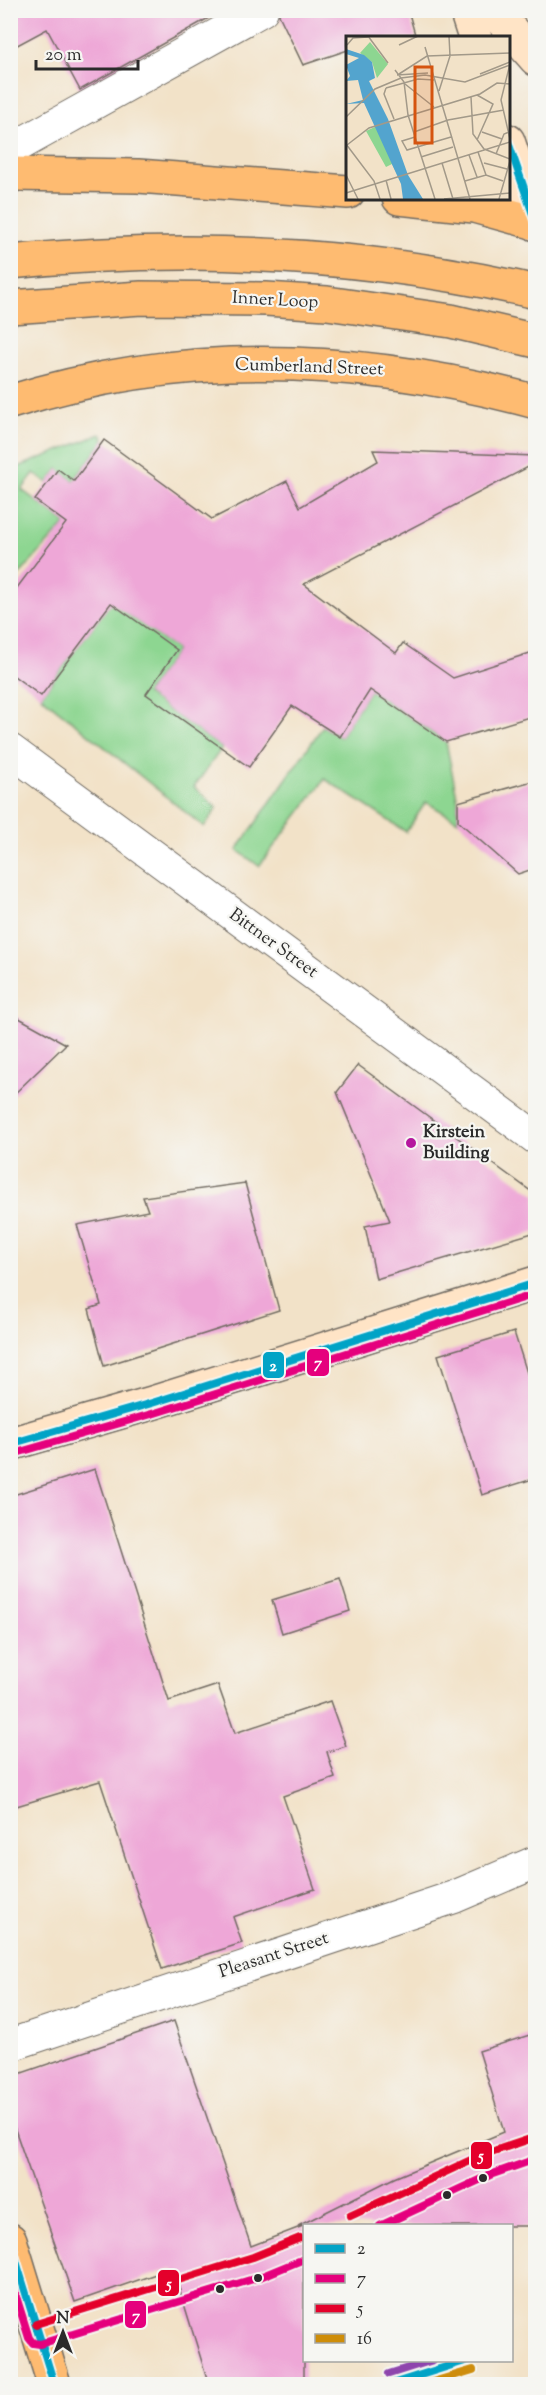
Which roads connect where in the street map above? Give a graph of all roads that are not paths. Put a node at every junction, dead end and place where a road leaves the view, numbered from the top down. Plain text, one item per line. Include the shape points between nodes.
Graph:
1 (262, 10) edge
2 (466, 10) edge
3 (493, 10) edge
4 (474, 36) edge
5 (536, 58) edge
6 (510, 147) edge
7 (10, 150) edge
8 (10, 174) edge
9 (346, 192) edge
10 (416, 200) edge
11 (535, 223) edge
12 (10, 262) edge
13 (536, 292) edge
14 (10, 307) edge
15 (536, 340) edge
16 (10, 402) edge
17 (536, 402) edge
18 (10, 750) edge
19 (536, 1138) edge
20 (536, 1283) edge
21 (10, 1444) edge
22 (536, 1862) edge
23 (10, 2045) edge
24 (10, 2240) edge
25 (54, 2385) edge

1 - 7 street
2 - 4 street
3 - 5 street
6 - 11 street
8 - 9 main road via 138,176
10 - 11 main road via 474,207
12 - 13 main road via 132,252 260,254 388,265
14 - 15 main road, Inner Loop via 141,298 327,303 451,321
16 - 17 main road, Cumberland Street via 84,382 146,372 269,363 390,371 487,388
18 - 19 street, Bittner Street
20 - 21 street
22 - 23 street, Pleasant Street via 454,1897
24 - 25 main road

